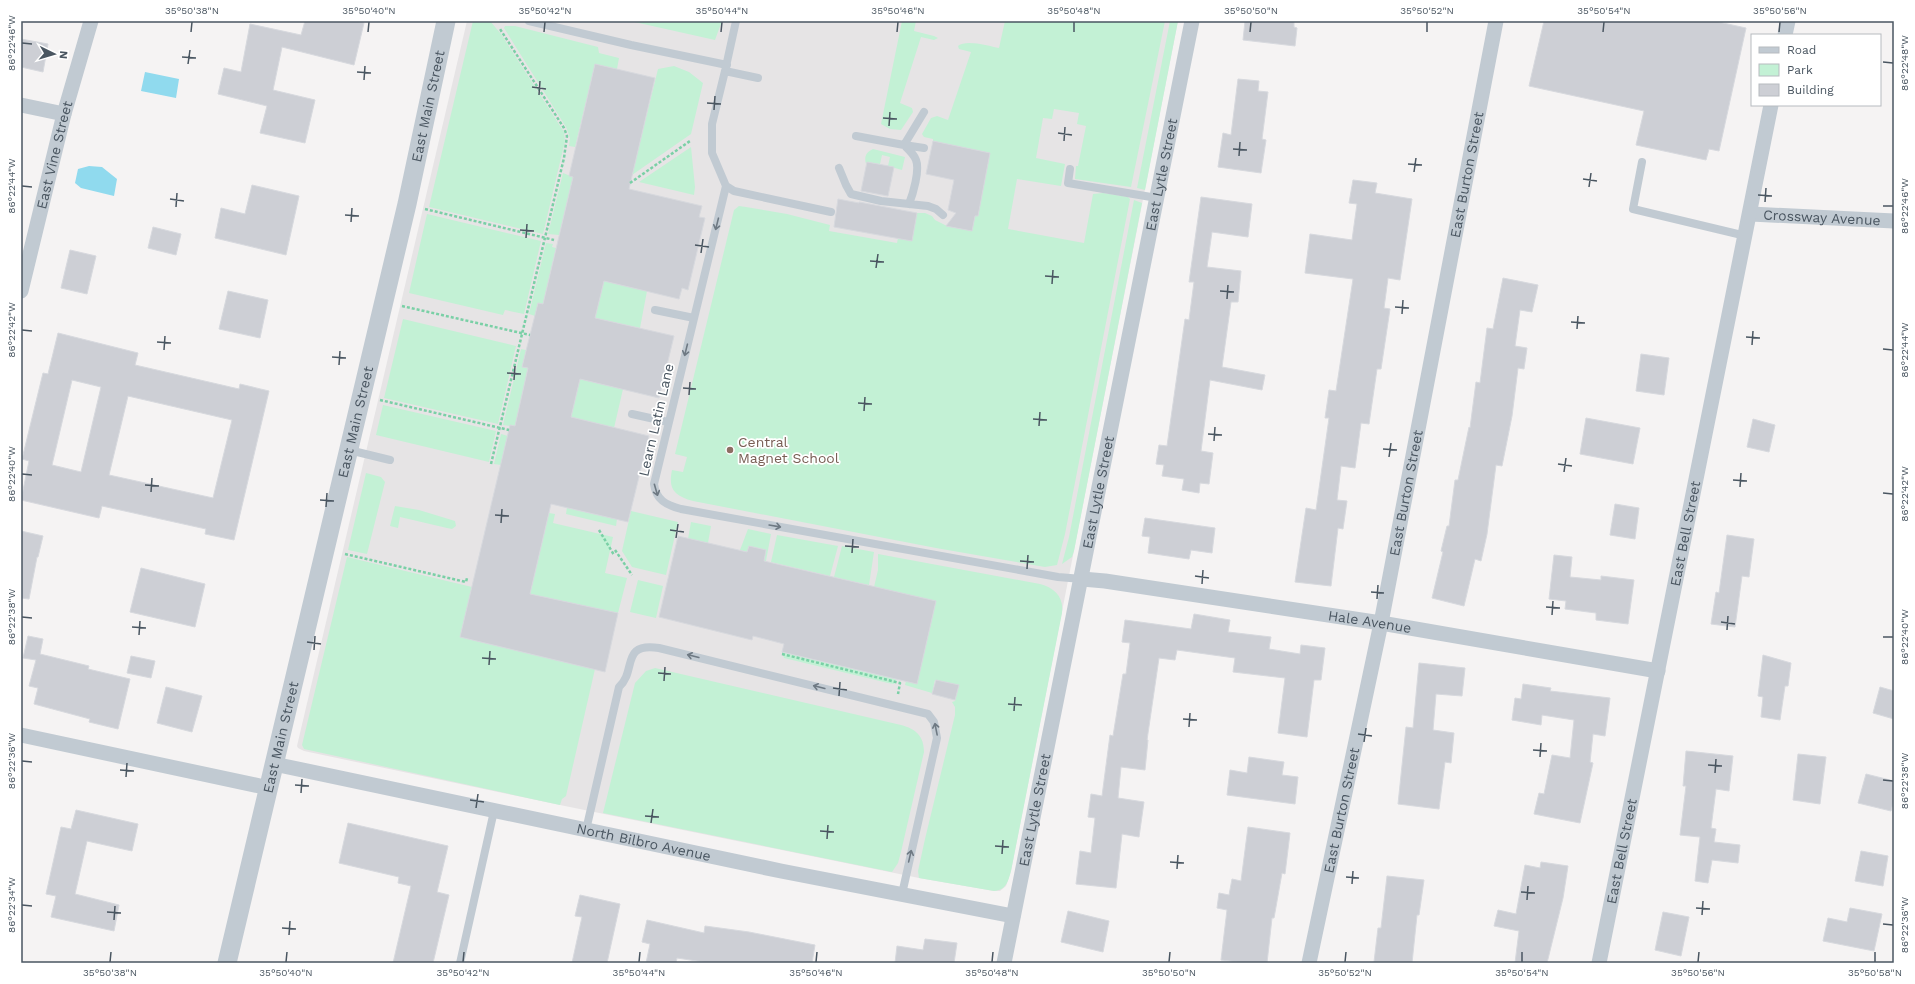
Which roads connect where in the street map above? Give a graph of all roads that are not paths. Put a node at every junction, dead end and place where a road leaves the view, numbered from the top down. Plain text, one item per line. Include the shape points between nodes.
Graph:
1 (91, 21) edge
2 (446, 21) edge
3 (529, 21) edge
4 (736, 21) edge
5 (1192, 21) edge
6 (1496, 21) edge
7 (1788, 21) edge
8 (1785, 34) edge
9 (726, 68) junction
10 (758, 78) dead end
11 (21, 105) edge
12 (1771, 106) edge
13 (924, 112) dead end
14 (64, 114) junction
15 (856, 136) dead end
16 (904, 145) junction
17 (924, 148) dead end
18 (1642, 162) dead end
19 (839, 168) dead end
20 (1070, 169) dead end
21 (726, 186) junction
22 (1157, 198) junction
23 (909, 204) junction
24 (830, 212) dead end
25 (1750, 214) junction
26 (943, 215) dead end
27 (1894, 221) edge
28 (1746, 236) junction
29 (21, 291) edge
30 (655, 310) dead end
31 (694, 318) junction
32 (632, 414) dead end
33 (668, 422) junction
34 (349, 450) junction
35 (390, 460) dead end
36 (1082, 579) junction
37 (1381, 623) junction
38 (1658, 671) junction
39 (21, 735) edge
40 (274, 764) junction
41 (269, 788) junction
42 (494, 811) junction
43 (586, 830) junction
44 (902, 894) junction
45 (1014, 916) junction
46 (227, 963) edge
47 (460, 963) edge
48 (1004, 963) edge
49 (1309, 963) edge
50 (1599, 963) edge

1 - 14 street, East Vine Street
2 - 34 street, East Main Street via 407,204
3 - 9 lane
4 - 9 lane
5 - 22 street, East Lytle Street
6 - 37 street, East Burton Street
7 - 8 street
9 - 10 lane
9 - 21 lane via 712,124 712,153
11 - 14 street
12 - 25 street, East Bell Street
13 - 16 lane
14 - 29 street, East Vine Street
15 - 16 lane
16 - 17 lane
16 - 23 lane via 916,159 917,168
18 - 28 lane via 1633,209
19 - 23 lane via 851,194
20 - 22 lane via 1068,182
21 - 24 lane via 734,191
21 -> 31 lane, Learn Latin Lane
22 - 36 street, East Lytle Street
23 - 26 lane via 932,207
25 - 27 street, Crossway Avenue
25 - 28 street, East Bell Street
28 - 38 street, East Bell Street
30 - 31 lane
31 -> 33 lane, Learn Latin Lane
32 - 33 lane
33 -> 36 lane, Learn Latin Lane via 654,484 655,492 668,505 1058,577
34 - 35 lane
34 - 40 street, East Main Street
36 - 37 street, Hale Avenue
36 - 45 street, East Lytle Street
37 - 38 street, Hale Avenue
37 - 49 street, East Burton Street
38 - 50 street, East Bell Street
39 - 41 street
40 - 41 street, East Main Street
40 - 42 street, North Bilbro Avenue
41 - 46 street, East Main Street
42 - 43 street, North Bilbro Avenue
42 - 47 lane
43 - 44 street, North Bilbro Avenue
44 -> 43 lane via 937,738 934,722 928,714 659,648 643,647 635,650 629,662 625,682 619,687
44 - 45 street, North Bilbro Avenue
45 - 48 street, East Lytle Street

